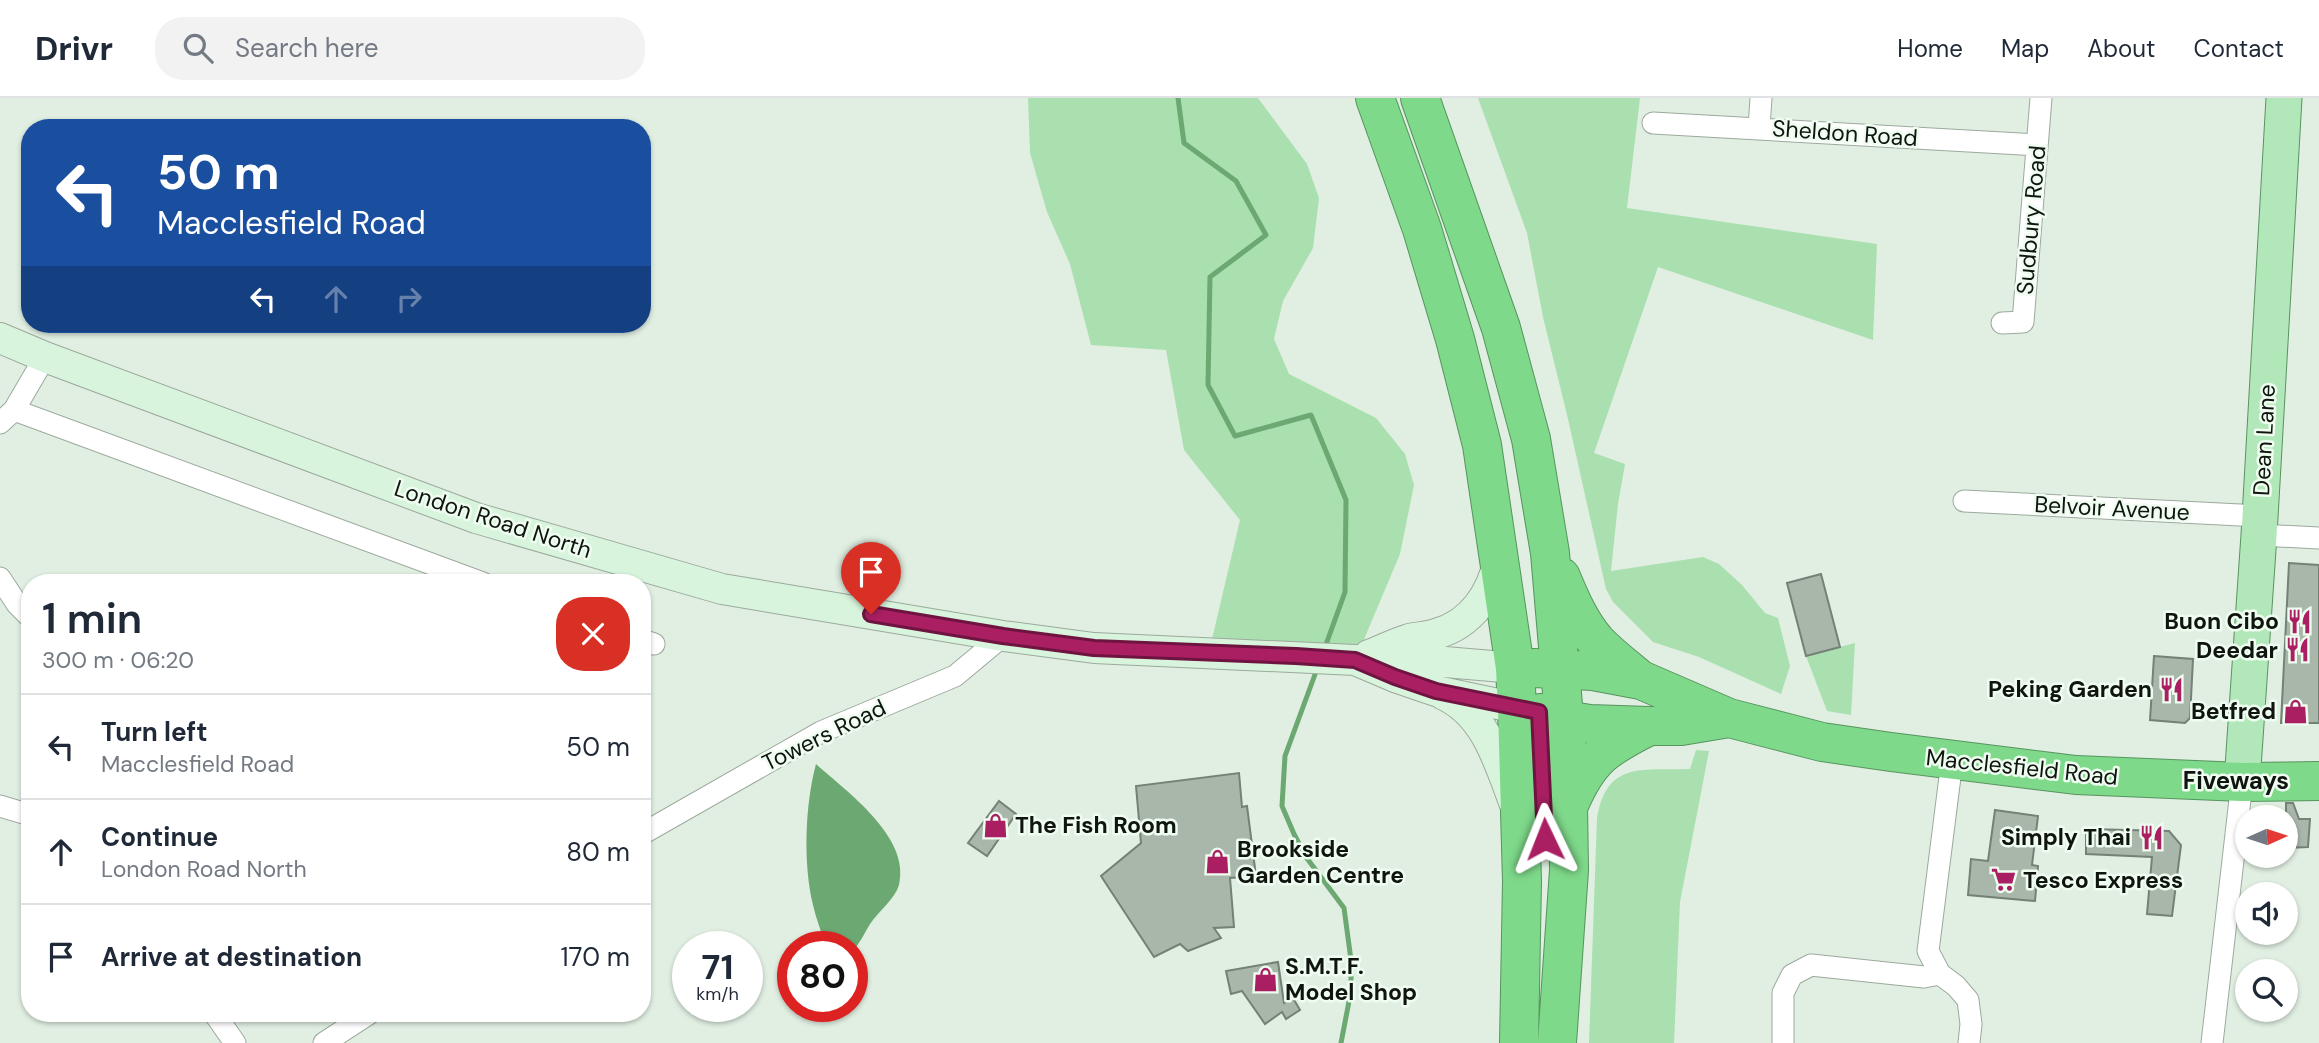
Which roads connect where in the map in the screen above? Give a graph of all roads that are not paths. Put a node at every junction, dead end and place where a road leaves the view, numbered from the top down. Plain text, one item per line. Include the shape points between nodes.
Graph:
1 (1376, 98) edge
2 (1420, 98) edge
3 (1761, 98) edge
4 (2041, 98) edge
5 (2284, 98) edge
6 (1653, 123) dead end
7 (1759, 128) junction
8 (2037, 145) junction
9 (1483, 276) junction
10 (2003, 323) dead end
11 (0, 338) edge
12 (45, 357) junction
13 (7, 416) edge
14 (1964, 501) dead end
15 (2259, 525) junction
16 (2319, 538) edge
17 (1550, 553) junction
18 (1499, 558) junction
19 (457, 574) edge
20 (0, 578) edge
21 (21, 608) edge
22 (1003, 636) junction
23 (1354, 658) junction
24 (1641, 680) junction
25 (1436, 691) junction
26 (1540, 691) junction
27 (1720, 720) junction
28 (1650, 726) junction
29 (1952, 761) junction
30 (2319, 781) edge
31 (2242, 782) junction
32 (1568, 806) junction
33 (0, 807) edge
34 (21, 813) edge
35 (1521, 822) junction
36 (651, 829) edge
37 (1940, 974) junction
38 (220, 1022) edge
39 (356, 1022) edge
40 (235, 1043) edge
41 (324, 1043) edge
42 (1519, 1043) edge
43 (1528, 1043) edge
44 (1557, 1043) edge
45 (1783, 1043) edge
46 (1969, 1043) edge
47 (2212, 1043) edge

1 - 18 highway via 1455,339 1482,445
2 - 9 highway
3 - 7 street
4 - 8 street, Sudbury Road
5 - 15 main road, Dean Lane
6 - 7 street, Sheldon Road
7 - 8 street, Sheldon Road
8 - 10 street, Sudbury Road via 2023,322
9 - 17 highway via 1531,439
9 - 26 highway via 1497,416 1530,593
11 - 12 main road, London Road North
12 - 13 street
12 - 22 main road, London Road North via 476,518 722,589
13 - 19 street
14 - 15 street, Belvoir Avenue
15 - 16 street, Belvoir Avenue
15 - 31 main road, Dean Lane
17 - 24 highway via 1590,633
17 - 26 highway
18 - 23 main road via 1483,600 1462,621 1436,634
18 - 26 highway
20 - 21 street
22 - 23 main road, London Road North via 1094,648
22 - 36 street, Towers Road via 955,676 821,732
23 - 25 main road, Macclesfield Road
23 - 26 main road, Macclesfield Road
24 - 26 highway, Macclesfield Road via 1593,671
24 - 27 highway, Macclesfield Road
25 - 26 main road, Macclesfield Road
25 - 35 main road via 1457,700 1472,714 1495,752
26 - 27 highway
26 - 28 highway, Macclesfield Road via 1591,724
26 - 32 highway
26 - 35 highway
26 - 43 highway via 1543,915
27 - 28 highway, Macclesfield Road
27 - 29 highway, Macclesfield Road via 1822,742
28 - 32 highway via 1596,758
29 - 31 highway, Macclesfield Road via 2076,775
29 - 37 street via 1928,951
30 - 31 highway, Macclesfield Road
31 - 47 street
32 - 44 highway via 1569,870
33 - 34 street
35 - 42 highway
37 - 45 street via 1924,977 1811,965 1792,975 1783,993
37 - 46 street via 1968,1000
38 - 40 street
39 - 41 street

